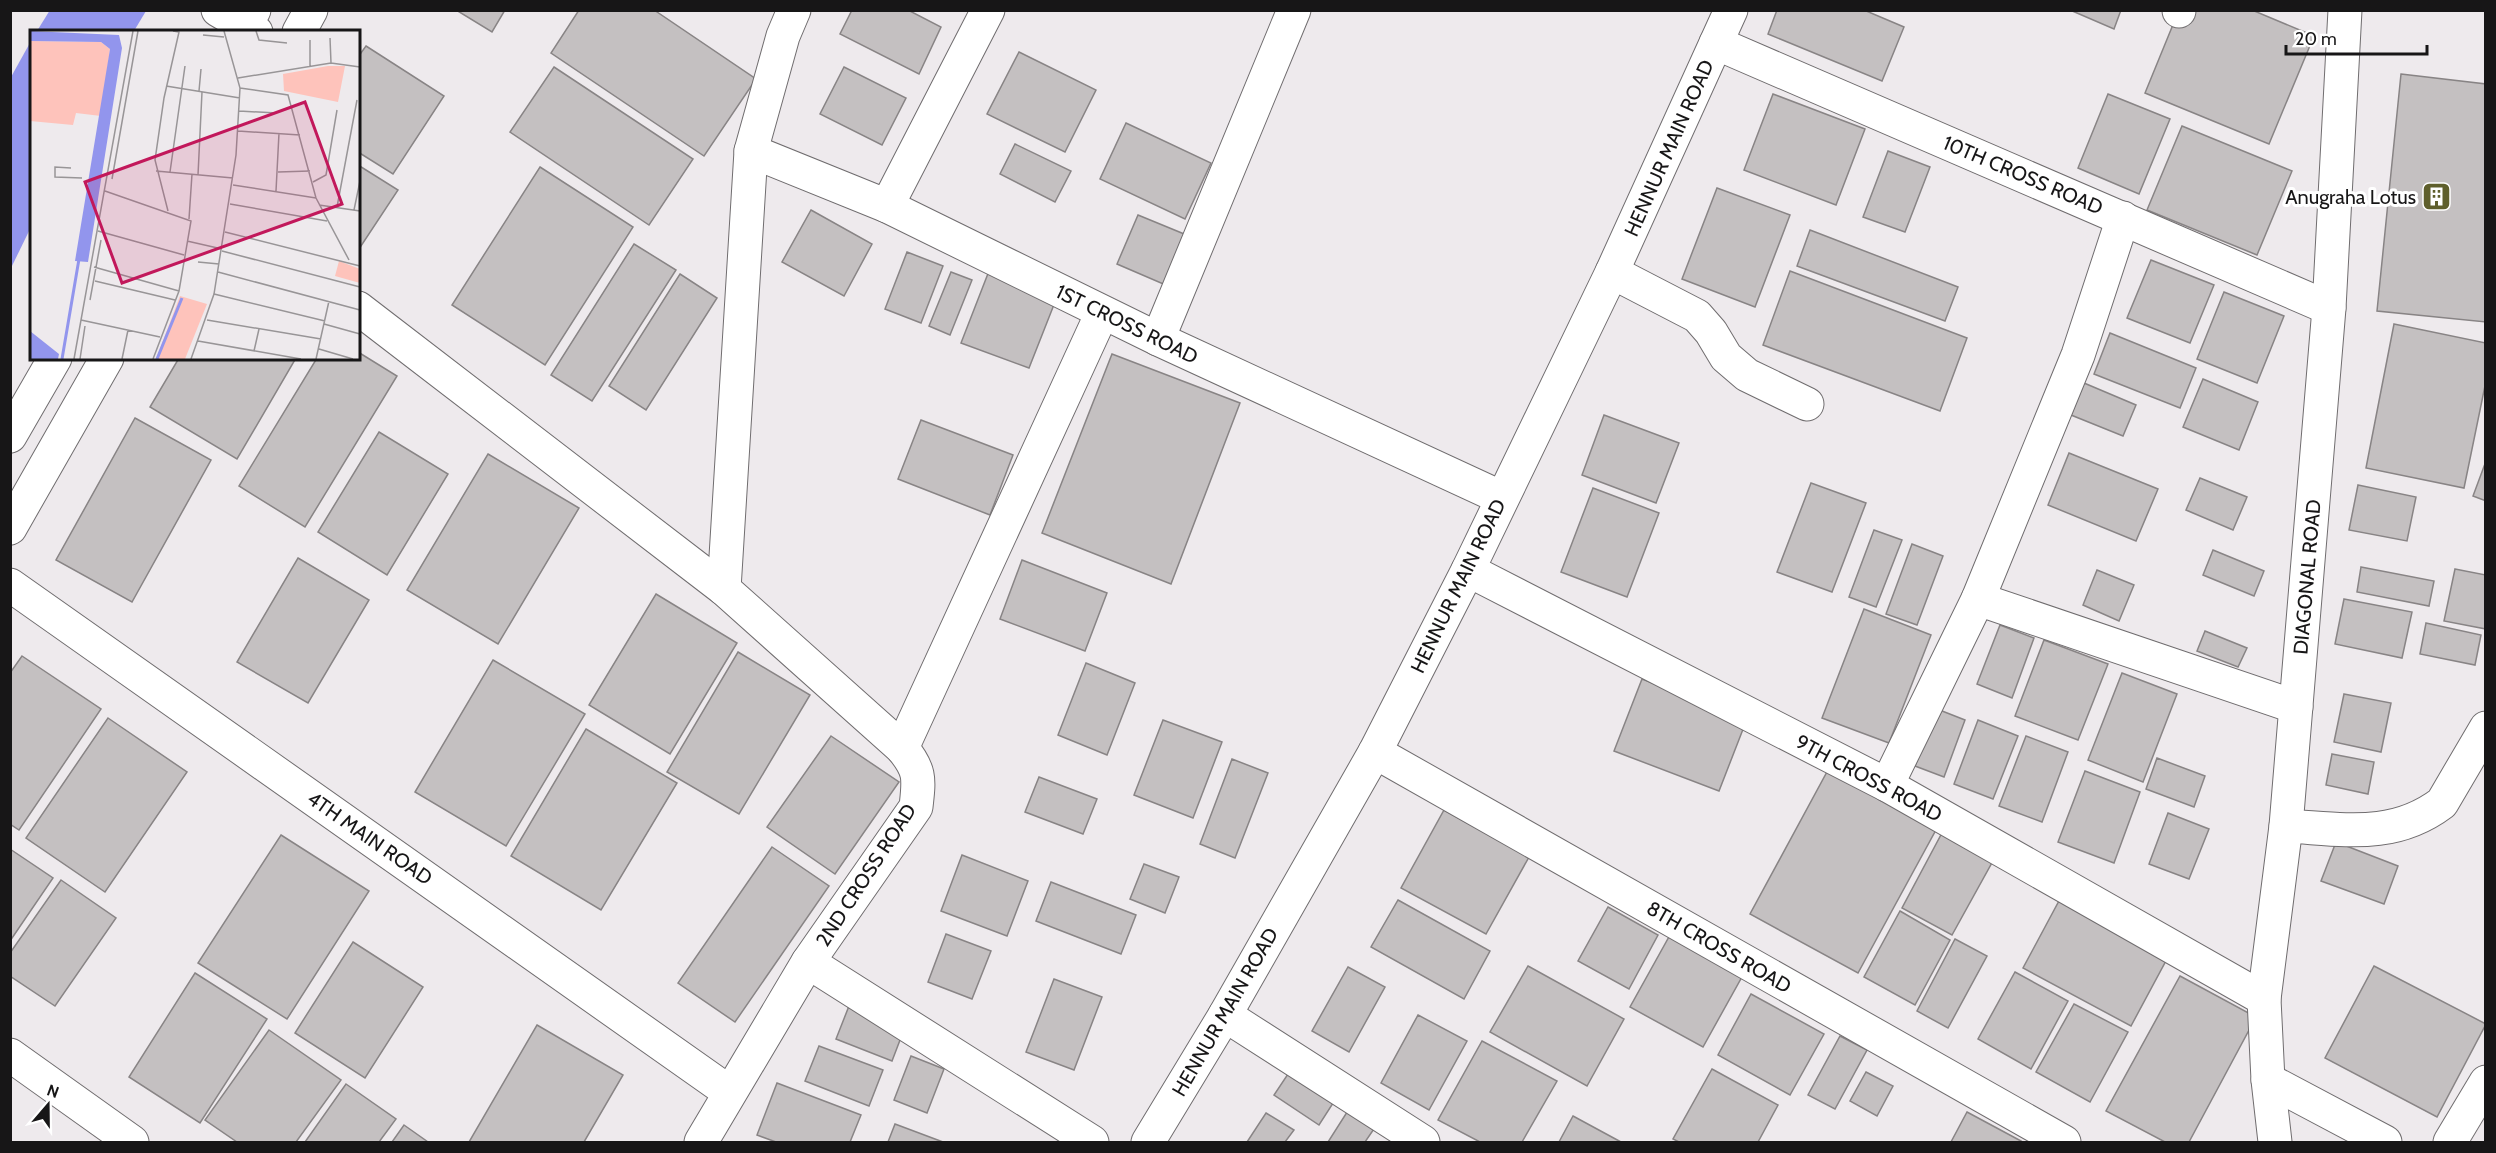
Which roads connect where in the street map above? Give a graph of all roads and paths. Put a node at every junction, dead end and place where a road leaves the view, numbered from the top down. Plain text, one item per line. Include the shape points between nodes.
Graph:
1 (311, 10) edge
2 (794, 10) edge
3 (988, 10) edge
4 (1294, 10) edge
5 (1731, 10) edge
6 (2344, 10) edge
7 (300, 30) edge
8 (1716, 43) junction
9 (751, 151) junction
10 (887, 206) junction
11 (2122, 218) junction
12 (1612, 272) junction
13 (2329, 308) junction
14 (360, 310) edge
15 (1102, 313) junction
16 (1158, 339) junction
17 (54, 360) edge
18 (106, 360) edge
19 (1807, 404) dead end
20 (10, 436) edge
21 (1502, 498) junction
22 (10, 528) edge
23 (1468, 570) junction
24 (10, 585) edge
25 (724, 589) junction
26 (1978, 599) junction
27 (2296, 707) junction
28 (2486, 728) edge
29 (902, 748) junction
30 (1375, 752) junction
31 (1887, 785) junction
32 (2286, 826) junction
33 (808, 962) junction
34 (2264, 999) junction
35 (1225, 1014) junction
36 (10, 1055) edge
37 (2268, 1080) junction
38 (2486, 1082) edge
39 (729, 1092) junction
40 (132, 1143) edge
41 (701, 1143) edge
42 (1092, 1143) edge
43 (1149, 1143) edge
44 (1423, 1143) edge
45 (2064, 1143) edge
46 (2275, 1143) edge
47 (2385, 1143) edge
48 (2450, 1143) edge

1 - 7 street
2 - 9 street
3 - 10 street
4 - 16 street
5 - 8 street, HENNUR MAIN ROAD
6 - 13 street, DIAGONAL ROAD
8 - 11 street, 10TH CROSS ROAD
8 - 12 street, HENNUR MAIN ROAD
9 - 10 street, 1ST CROSS ROAD
9 - 25 street
10 - 15 street, 1ST CROSS ROAD
11 - 13 street, 10TH CROSS ROAD
11 - 26 street via 2078,355
12 - 19 street via 1697,316 1726,357 1747,375
12 - 21 street, HENNUR MAIN ROAD
13 - 27 street, DIAGONAL ROAD
14 - 25 street, 2ND CROSS ROAD
15 - 16 street, 1ST CROSS ROAD
15 - 29 street
16 - 21 street, 1ST CROSS ROAD
17 - 20 street
18 - 22 street
21 - 23 street, HENNUR MAIN ROAD
23 - 30 street, HENNUR MAIN ROAD
23 - 31 street, 9TH CROSS ROAD
24 - 39 street, 4TH MAIN ROAD
25 - 29 street, 2ND CROSS ROAD
26 - 27 street
26 - 31 street
27 - 32 street, DIAGONAL ROAD
28 - 32 street via 2442,803 2431,811 2372,831
29 - 33 street, 2ND CROSS ROAD via 915,764 916,807
30 - 35 street, HENNUR MAIN ROAD
30 - 45 street, 8TH CROSS ROAD
31 - 34 street, 9TH CROSS ROAD
32 - 34 street, DIAGONAL ROAD
33 - 39 street, 2ND CROSS ROAD
33 - 42 street
34 - 37 street, DIAGONAL ROAD
35 - 43 street, HENNUR MAIN ROAD
35 - 44 street
36 - 40 street
37 - 46 street, DIAGONAL ROAD
37 - 47 street
38 - 48 street
39 - 41 street, 2ND CROSS ROAD

